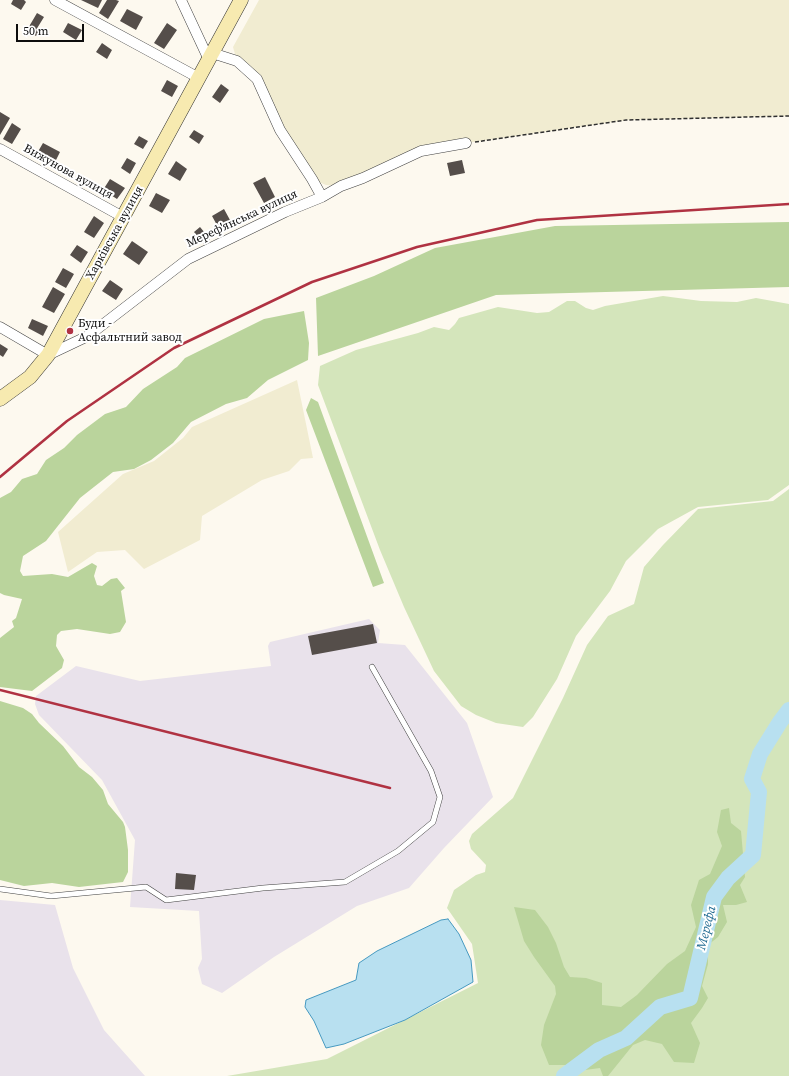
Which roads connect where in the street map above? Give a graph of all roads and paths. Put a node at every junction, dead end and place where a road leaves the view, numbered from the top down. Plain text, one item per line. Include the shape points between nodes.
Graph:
1 (55, 0) edge
2 (181, 0) edge
3 (241, 0) edge
4 (211, 56) junction
5 (199, 78) junction
6 (789, 116) edge
7 (466, 143) joint
8 (0, 149) edge
9 (322, 197) junction
10 (123, 217) junction
11 (0, 327) edge
12 (48, 355) junction
13 (0, 399) edge
14 (372, 666) dead end
15 (0, 889) edge

1 - 5 street
2 - 4 street
3 - 4 street, Харківська вулиця
4 - 5 street, Харківська вулиця
4 - 9 street via 237,60 257,79 280,130
5 - 10 street, Харківська вулиця
6 - 7 path via 626,120
7 - 9 street, Мереф'янська вулиця via 421,151
8 - 10 street, Вижунова вулиця
9 - 12 street, Мереф'янська вулиця via 188,259 88,336
10 - 12 street, Харківська вулиця
11 - 12 street
12 - 13 street, Харківська вулиця via 30,377
14 - 15 lane via 431,771 440,797 433,822 398,851 345,882 263,888 166,900 146,887 50,896

